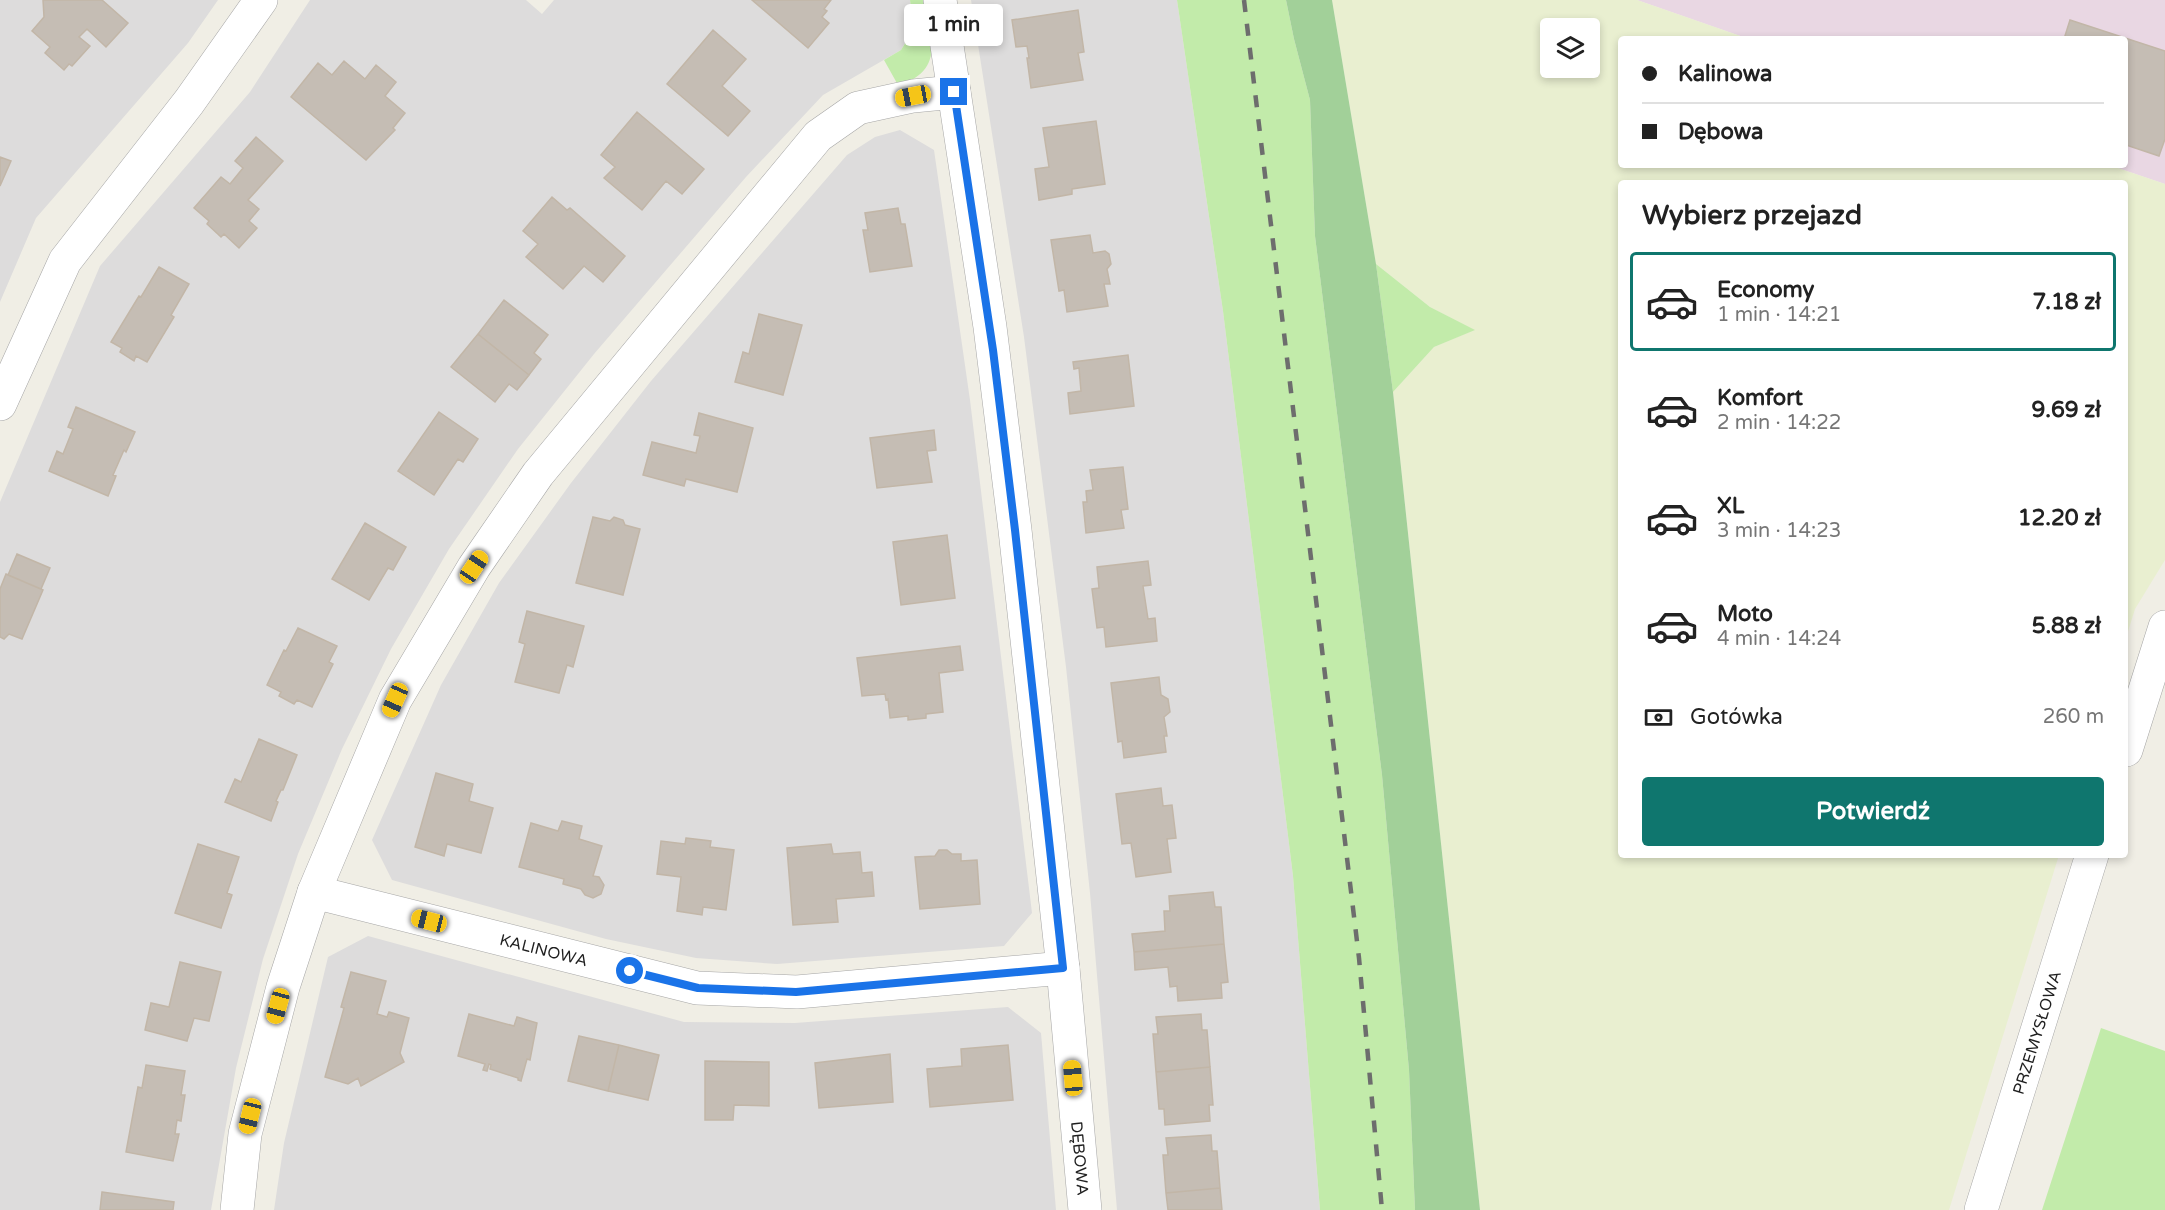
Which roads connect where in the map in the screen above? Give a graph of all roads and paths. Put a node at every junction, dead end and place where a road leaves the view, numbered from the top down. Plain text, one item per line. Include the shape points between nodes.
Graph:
1 (261, 0) edge
2 (940, 0) edge
3 (954, 92) junction
4 (1, 399) edge
5 (2165, 627) edge
6 (2128, 744) edge
7 (2091, 858) edge
8 (314, 892) junction
9 (1063, 968) junction
10 (237, 1210) edge
11 (1085, 1210) edge
12 (1981, 1210) edge

1 - 4 street via 189,102 65,261
2 - 3 street, DĘBOWA
3 - 8 street via 858,108 818,136 538,474 474,567 395,700
3 - 9 street, DĘBOWA via 1017,542
5 - 6 street
7 - 12 street, PRZEMYSŁOWA
8 - 9 street, KALINOWA via 698,988 796,992
8 - 10 street via 283,987 245,1134
9 - 11 street, DĘBOWA

